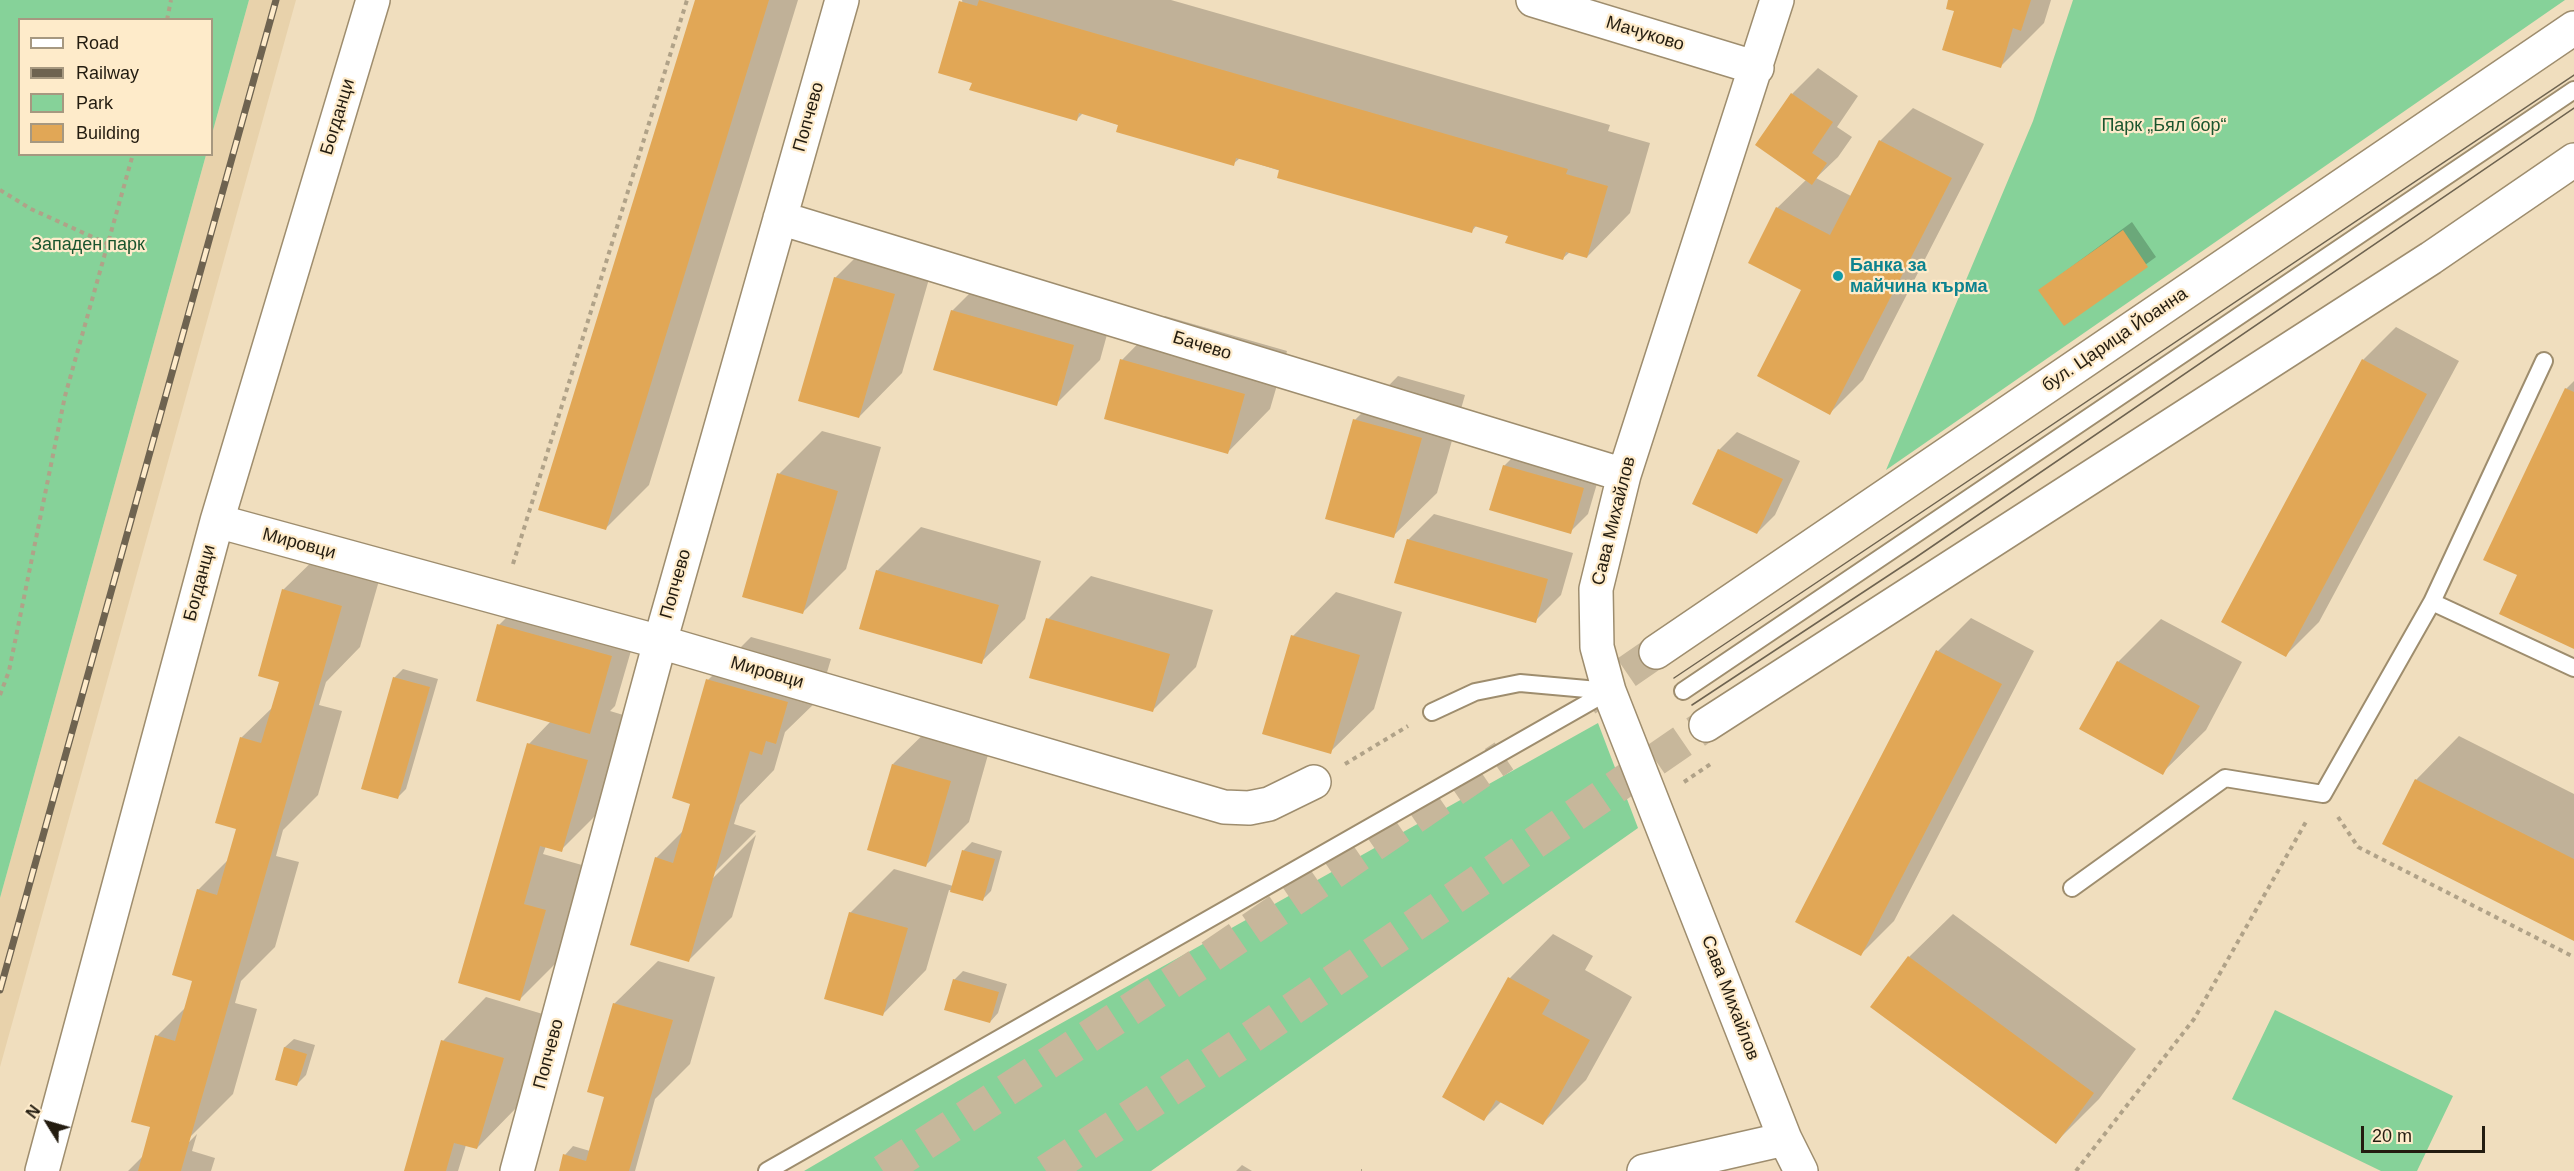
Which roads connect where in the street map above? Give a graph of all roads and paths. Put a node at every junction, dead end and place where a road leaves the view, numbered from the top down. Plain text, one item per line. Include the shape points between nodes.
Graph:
1 (171, 0) edge
2 (373, 0) edge
3 (687, 0) edge
4 (842, 0) edge
5 (1533, 0) edge
6 (1778, 0) edge
7 (167, 18) edge
8 (2574, 28) edge
9 (1757, 68) junction
10 (2574, 90) edge
11 (132, 156) edge
12 (2574, 160) edge
13 (0, 190) edge
14 (780, 218) junction
15 (108, 244) junction
16 (2544, 361) dead end
17 (1624, 475) junction
18 (217, 521) junction
19 (502, 599) junction
20 (2432, 602) junction
21 (660, 642) junction
22 (1656, 652) tunnel mouth
23 (2574, 668) edge
24 (1610, 691) junction
25 (1683, 691) dead end
26 (0, 695) edge
27 (1432, 712) joint
28 (1706, 726) tunnel mouth
29 (1314, 782) joint
30 (2323, 794) junction
31 (2072, 888) dead end
32 (2574, 957) edge
33 (1785, 1139) junction
34 (42, 1171) edge
35 (517, 1171) edge
36 (767, 1171) edge
37 (1644, 1171) edge
38 (1801, 1171) edge
39 (2076, 1171) edge

1 - 7 path
2 - 18 street, Богданци
3 - 19 path
4 - 14 street, Попчево
5 - 9 street, Мачуково
6 - 9 street, Сава Михайлов
8 - 22 street, бул. Царица Йоанна
9 - 17 street, Сава Михайлов
10 - 25 lane
11 - 15 path
12 - 28 street via 2421,265
13 - 15 path via 31,209
14 - 17 street, Бачево
14 - 21 street, Попчево
15 - 26 path via 65,396 9,671
16 - 20 lane
17 - 24 street, Сава Михайлов via 1596,589 1597,647
18 - 19 street, Мировци
18 - 34 street, Богданци
19 - 21 street, Мировци
20 - 23 lane
20 - 30 lane
21 - 29 street, Мировци via 1224,807 1269,804
21 - 35 street, Попчево
24 - 27 lane via 1520,683 1475,692
24 - 33 street, Сава Михайлов
24 - 36 lane
27 - 29 path
30 - 31 lane via 2225,778
30 - 32 path via 2358,847
30 - 39 path via 2194,1019
33 - 37 street
33 - 38 street, Сава Михайлов

